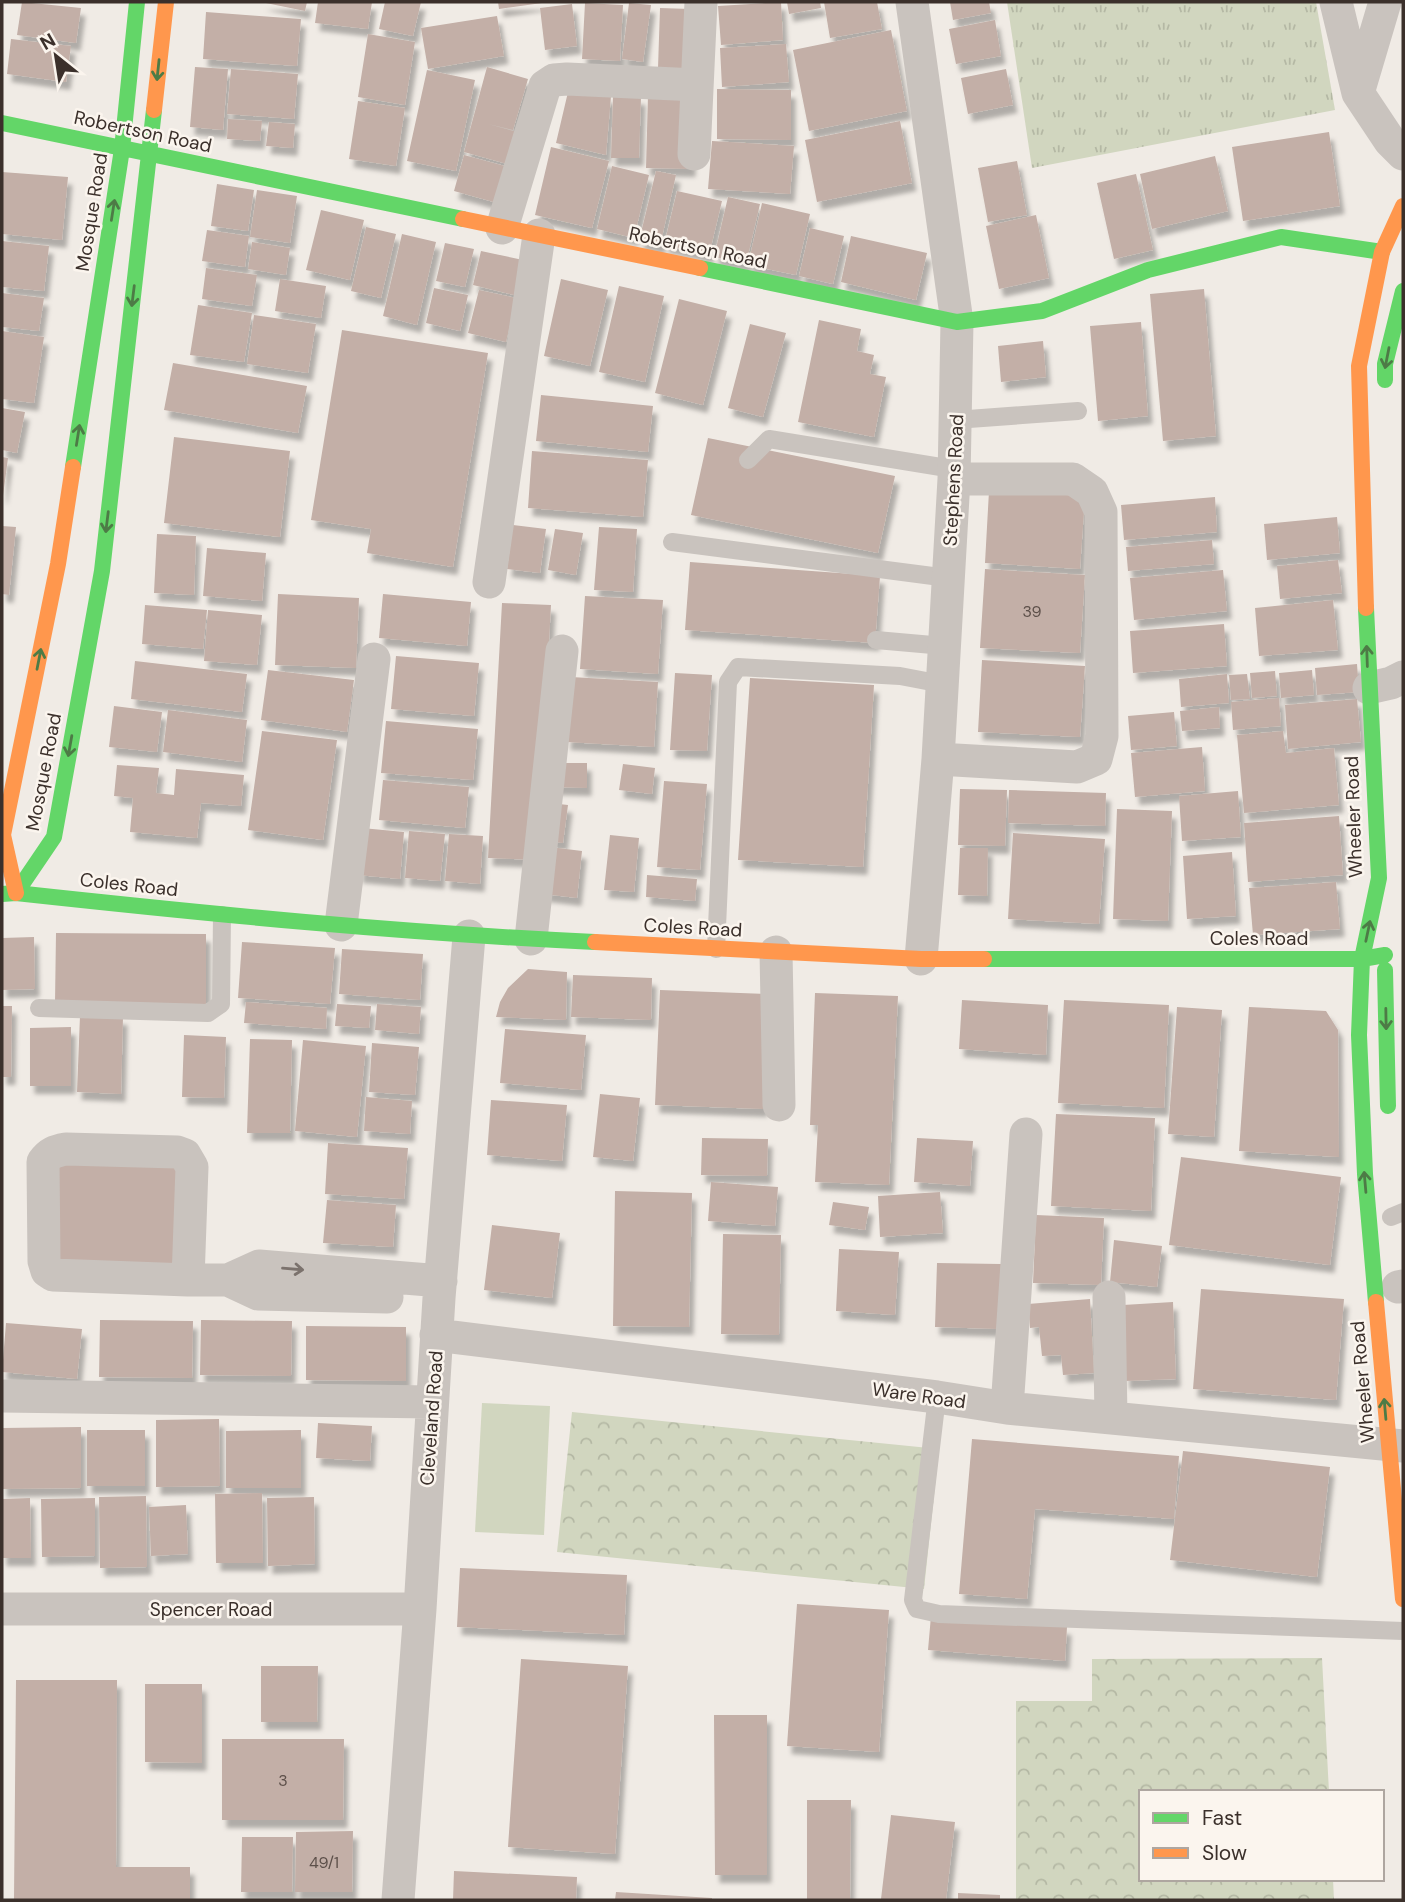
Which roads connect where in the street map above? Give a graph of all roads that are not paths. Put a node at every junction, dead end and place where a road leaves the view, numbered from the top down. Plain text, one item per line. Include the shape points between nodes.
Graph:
1 (137, 2) edge
2 (166, 2) edge
3 (701, 2) edge
4 (912, 2) edge
5 (1336, 2) edge
6 (1383, 8) edge
7 (697, 86) junction
8 (1358, 93) junction
9 (2, 123) edge
10 (1399, 146) edge
11 (122, 149) junction
12 (149, 154) junction
13 (694, 154) dead end
14 (1403, 206) edge
15 (502, 228) junction
16 (539, 235) junction
17 (1382, 252) junction
18 (1403, 291) edge
19 (957, 322) junction
20 (1385, 392) dead end
21 (1078, 411) dead end
22 (955, 421) junction
23 (748, 460) dead end
24 (953, 475) junction
25 (672, 542) dead end
26 (948, 578) junction
27 (489, 582) dead end
28 (876, 640) dead end
29 (944, 646) junction
30 (562, 651) dead end
31 (374, 659) dead end
32 (1389, 683) edge
33 (942, 684) junction
34 (938, 759) junction
35 (9, 894) edge
36 (222, 915) junction
37 (341, 925) junction
38 (470, 936) junction
39 (531, 939) junction
40 (716, 949) junction
41 (1384, 951) edge
42 (776, 952) junction
43 (921, 959) junction
44 (39, 1008) dead end
45 (779, 1105) dead end
46 (1388, 1121) dead end
47 (1026, 1134) dead end
48 (188, 1280) junction
49 (440, 1290) junction
50 (1109, 1297) dead end
51 (436, 1335) junction
52 (2, 1396) edge
53 (937, 1397) junction
54 (432, 1402) junction
55 (1007, 1408) junction
56 (1111, 1418) junction
57 (1396, 1446) edge
58 (1400, 1523) edge
59 (1403, 1599) edge
60 (2, 1609) edge
61 (420, 1609) junction
62 (1403, 1631) edge
63 (398, 1900) edge

1 - 11 street, Mosque Road
2 -> 12 street, Mosque Road
3 - 7 street
4 - 19 street, Stephens Road
5 - 8 street
6 - 8 street
7 - 13 street
7 - 15 street via 567,79 545,86
8 - 10 street
9 - 11 street, Robertson Road
11 - 12 street, Robertson Road
35 -> 11 street, Mosque Road via 3,835 58,564
12 - 15 street, Robertson Road
12 -> 35 street, Mosque Road via 102,571 57,824 54,837
14 - 17 street, Wheeler Road
15 - 16 street, Robertson Road
16 - 19 street, Robertson Road
16 - 27 street
17 - 19 street, Robertson Road via 1281,237 1148,270 1042,310
32 -> 17 street, Wheeler Road via 1369,553 1359,366
18 -> 20 street via 1385,364
19 - 22 street, Stephens Road
21 - 22 lane
22 - 24 street, Stephens Road
23 - 24 lane via 769,439
24 - 26 street, Stephens Road
24 - 34 street via 1073,479 1092,492 1101,512 1102,736 1096,758 1077,766
25 - 26 lane
26 - 29 street, Stephens Road
28 - 29 lane
29 - 33 street, Stephens Road
30 - 39 street
31 - 37 street
41 -> 32 street, Wheeler Road via 1379,878
33 - 34 street, Stephens Road
33 - 40 lane via 900,676 738,667 728,682
34 - 43 street, Stephens Road
35 - 36 street, Coles Road
36 - 37 street, Coles Road
36 - 44 lane via 221,1004 208,1013
37 - 38 street, Coles Road
38 - 39 street, Coles Road
38 - 49 street, Cleveland Road
39 - 40 street, Coles Road
40 - 42 street, Coles Road
41 - 43 street, Coles Road
41 -> 46 street, Wheeler Road
57 -> 41 street, Wheeler Road via 1365,1174 1359,1035
42 - 43 street, Coles Road
42 - 45 street
47 - 55 street
48 - 48 street via 192,1167 185,1155 66,1149 48,1155 43,1163 47,1271 53,1275
48 - 49 street via 228,1280 258,1294
49 - 51 street, Cleveland Road
50 - 56 street
51 - 53 street, Ware Road
51 - 54 street, Cleveland Road
52 - 54 street
53 - 55 street, Ware Road
53 - 62 lane via 913,1600 918,1609 939,1614
54 - 61 street, Cleveland Road
55 - 56 street, Ware Road
56 - 57 street, Ware Road
57 - 58 street, Wheeler Road
58 - 59 street, Wheeler Road
60 - 61 street, Spencer Road
61 - 63 street, Cleveland Road

